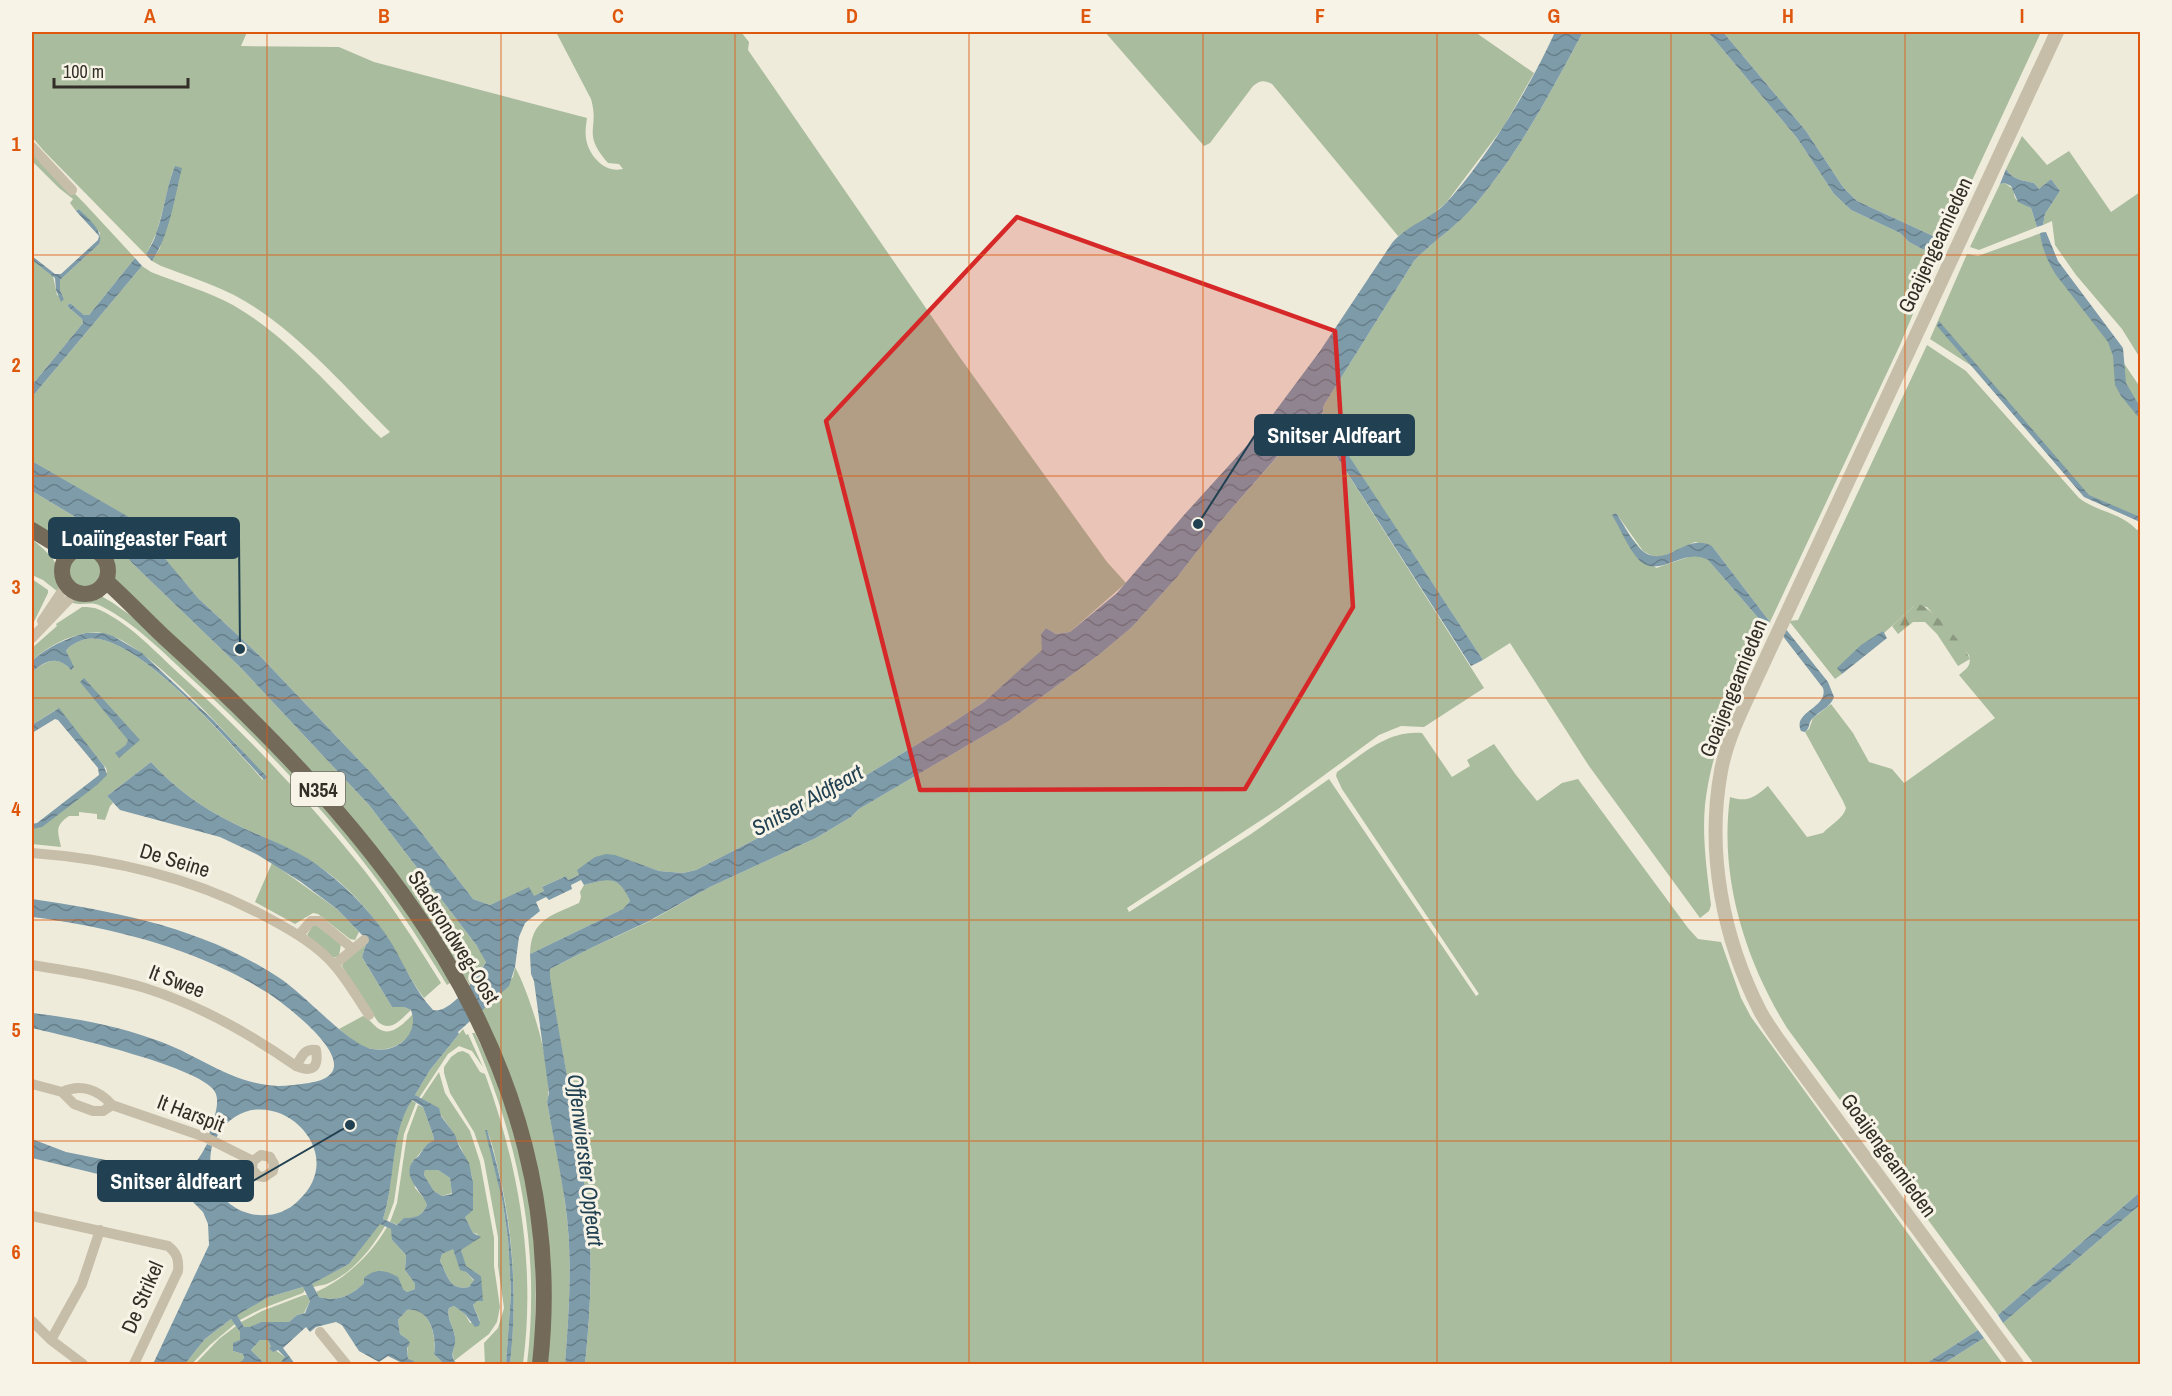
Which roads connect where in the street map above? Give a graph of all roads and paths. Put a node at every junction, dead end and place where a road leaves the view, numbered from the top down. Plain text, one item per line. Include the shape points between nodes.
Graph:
1 (2057, 32) edge
2 (32, 147) edge
3 (72, 190) dead end
4 (32, 532) edge
5 (67, 558) junction
6 (102, 585) junction
7 (71, 588) junction
8 (35, 634) edge
9 (32, 853) edge
10 (299, 935) junction
11 (364, 940) dead end
12 (353, 949) junction
13 (32, 965) edge
14 (334, 965) junction
15 (369, 1015) dead end
16 (296, 1066) dead end
17 (32, 1084) edge
18 (62, 1092) junction
19 (112, 1105) junction
20 (253, 1161) dead end
21 (32, 1216) edge
22 (100, 1230) junction
23 (32, 1321) edge
24 (320, 1332) dead end
25 (51, 1340) junction
26 (83, 1365) edge
27 (134, 1365) edge
28 (346, 1365) edge
29 (540, 1365) edge
30 (2017, 1365) edge

1 - 30 street, Goaijengeamieden via 1769,651 1721,770 1717,817 1716,873 1727,924 1739,966 1761,1014
2 - 3 street
4 - 5 main road
5 - 6 main road via 86,548 101,555 107,565
5 - 7 main road via 62,574
6 - 7 main road via 90,594
6 - 29 main road, Stadsrondweg-Oost / N354 via 146,620 293,761 410,903 460,983 513,1102 535,1188 544,1292
7 - 8 street via 42,620
9 - 10 street, De Seine via 144,869 202,887
10 - 12 street via 311,921 320,921
10 - 14 street, De Seine
11 - 12 street
12 - 14 street
13 - 16 street, It Swee via 144,988 191,1005 236,1027
14 - 15 street, De Seine
17 - 18 street, It Harspit
18 - 19 street, It Harspit via 91,1089
18 - 19 street, It Harspit via 74,1104 93,1111 103,1111
19 - 20 street, It Harspit via 205,1137
21 - 22 street, De Strikel
22 - 25 street via 82,1284
22 - 27 street, De Strikel via 168,1246 179,1260 178,1271
23 - 25 street
24 - 28 street
25 - 26 street

